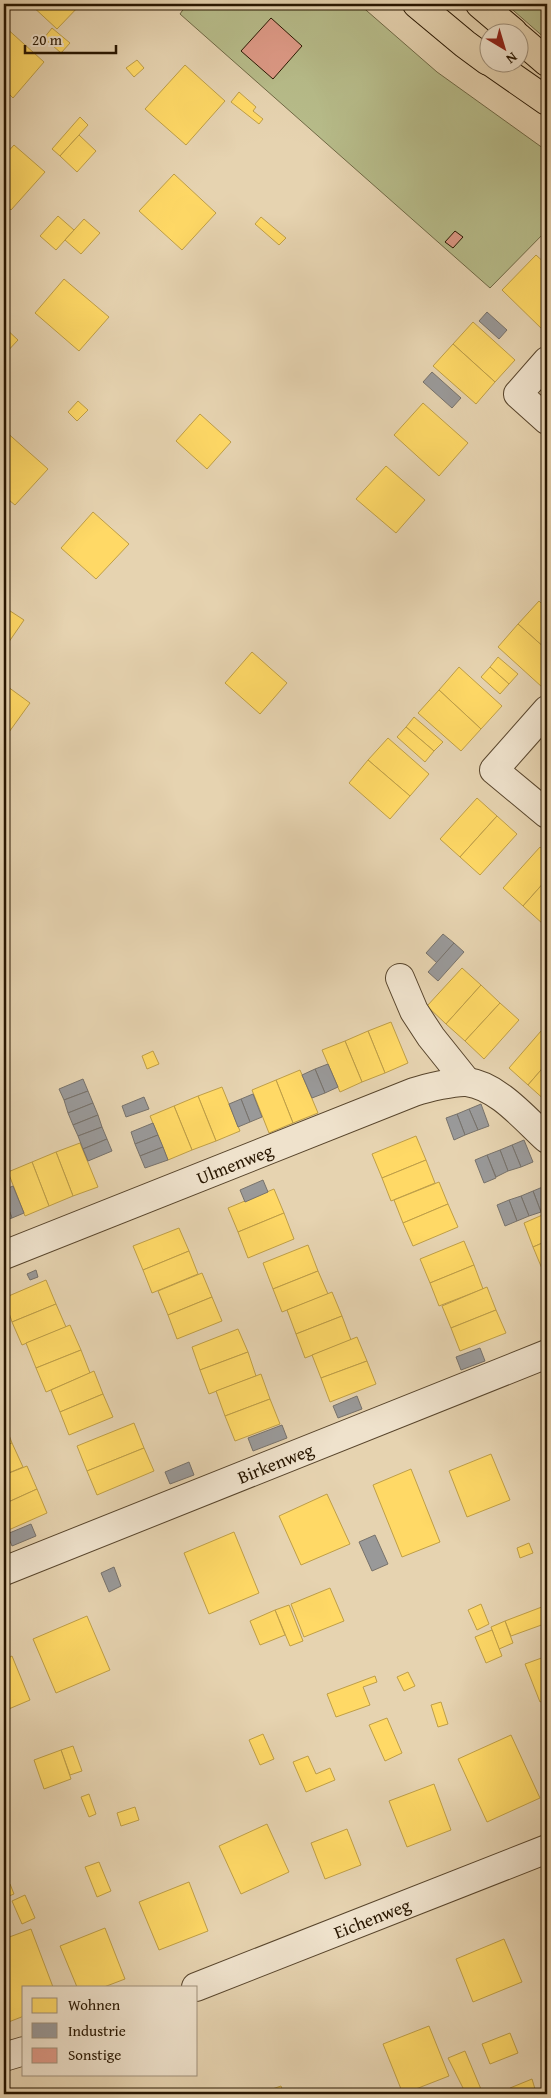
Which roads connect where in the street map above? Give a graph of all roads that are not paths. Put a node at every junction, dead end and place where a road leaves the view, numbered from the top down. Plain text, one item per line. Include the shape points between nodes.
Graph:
1 (416, 4) edge
2 (480, 4) edge
3 (501, 22) edge
4 (528, 46) edge
5 (478, 53) edge
6 (547, 62) edge
7 (505, 72) edge
8 (547, 101) edge
9 (547, 361) edge
10 (547, 420) edge
11 (547, 710) edge
12 (547, 814) edge
13 (400, 978) dead end
14 (467, 1082) junction
15 (547, 1139) edge
16 (4, 1255) edge
17 (547, 1354) edge
18 (4, 1571) edge
19 (547, 1849) edge
20 (198, 1986) edge
21 (22, 2052) edge
22 (4, 2057) edge

1 - 5 main road
2 - 3 main road
4 - 6 main road
7 - 8 main road
9 - 10 street via 518,394
11 - 12 street via 494,770
13 - 14 street via 414,1011
14 - 15 street via 496,1093
14 - 16 street, Ulmenweg via 414,1092
17 - 18 street, Birkenweg
19 - 20 street, Eichenweg
21 - 22 street

